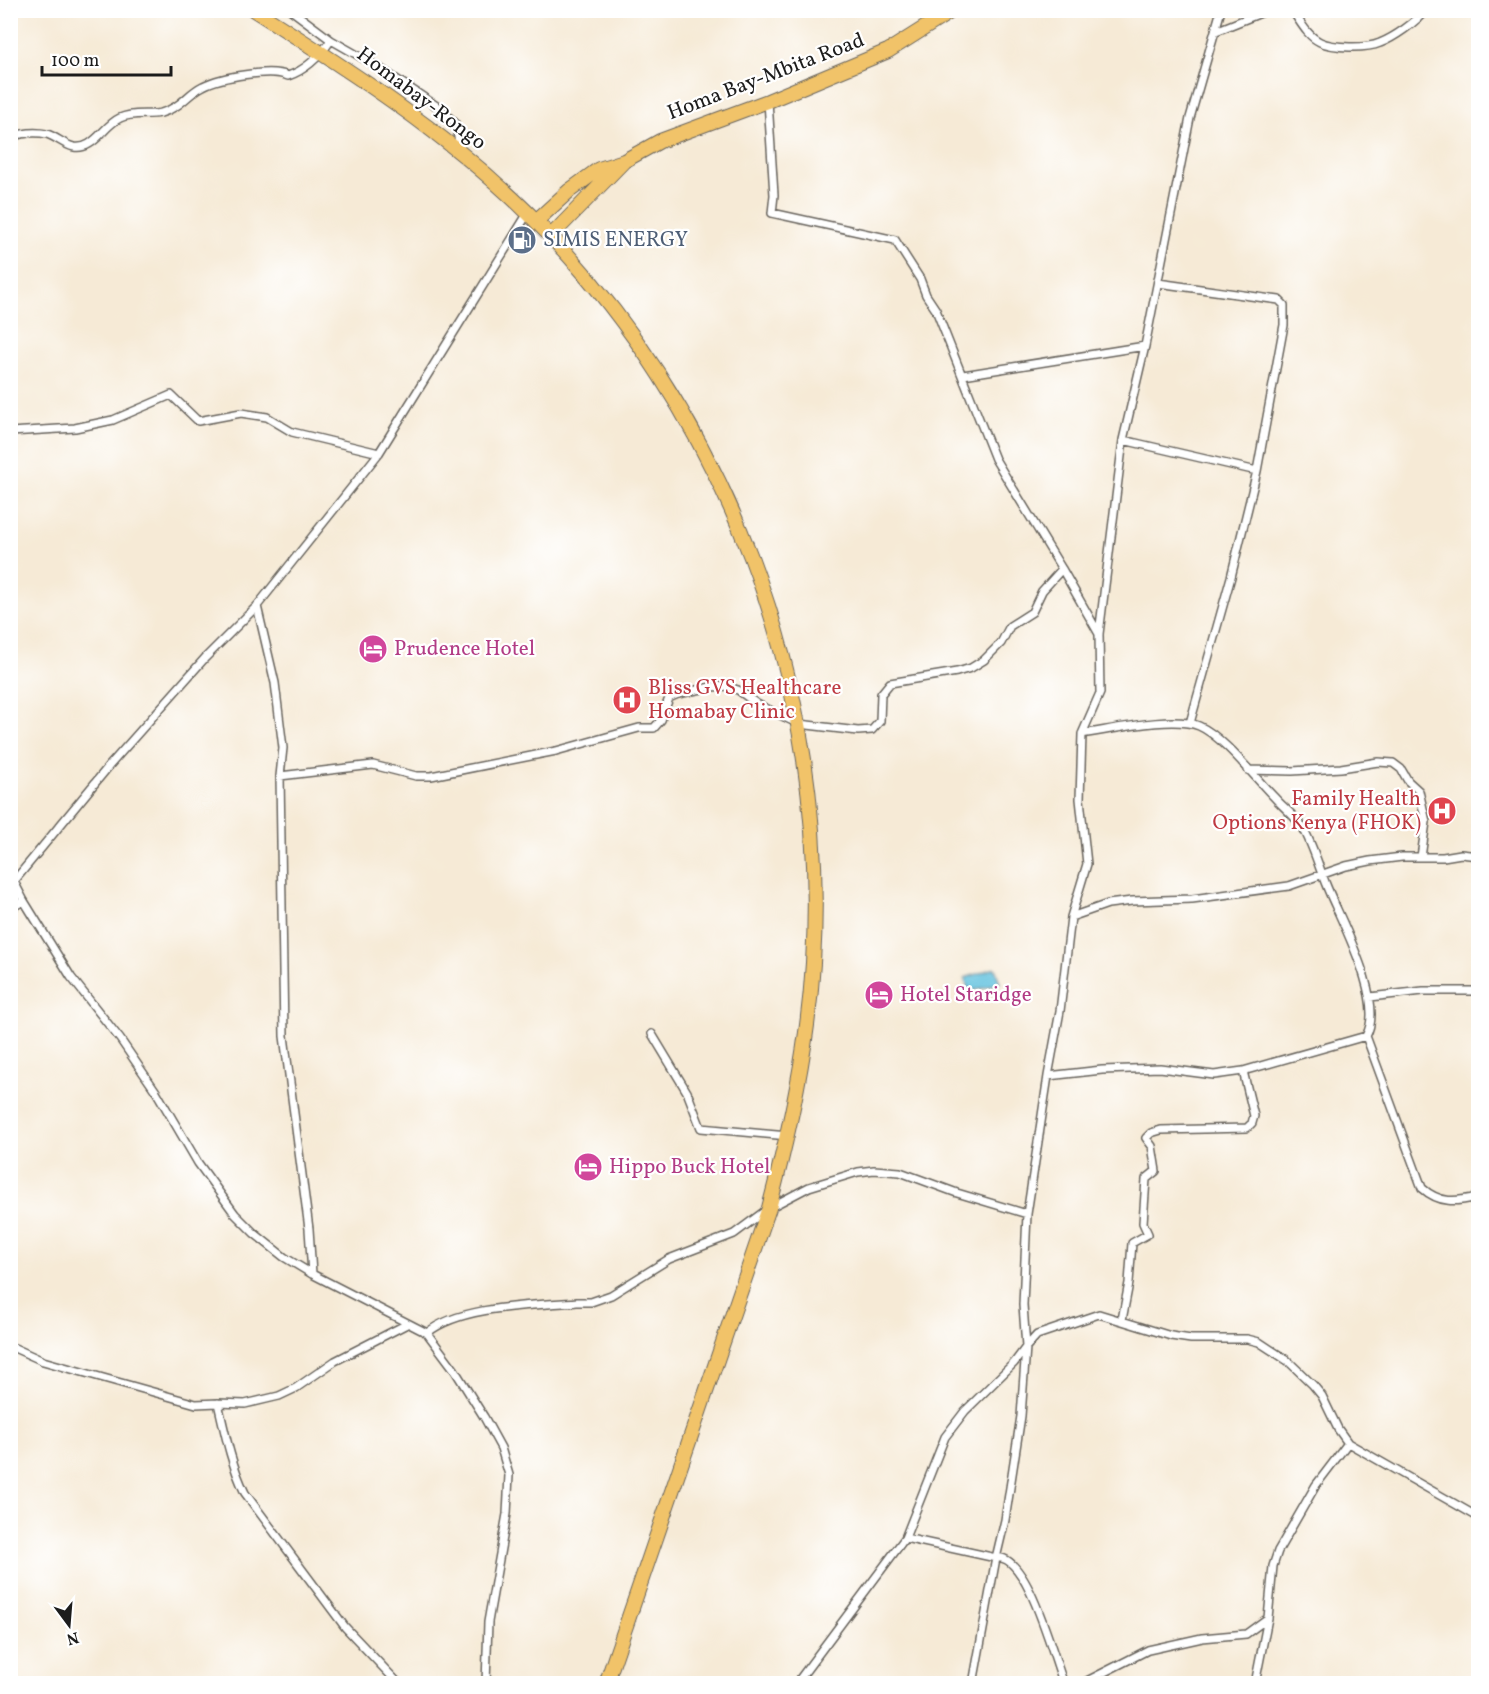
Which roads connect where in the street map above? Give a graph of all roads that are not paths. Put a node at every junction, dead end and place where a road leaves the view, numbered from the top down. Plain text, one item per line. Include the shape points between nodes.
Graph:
1 (254, 10) edge
2 (291, 10) edge
3 (952, 10) edge
4 (1221, 10) edge
5 (1268, 10) edge
6 (1292, 10) edge
7 (1425, 10) edge
8 (1216, 31) junction
9 (331, 40) junction
10 (322, 53) junction
11 (768, 101) junction
12 (10, 137) edge
13 (462, 153) junction
14 (624, 161) junction
15 (532, 217) junction
16 (550, 237) junction
17 (1158, 283) junction
18 (1145, 346) junction
19 (963, 375) junction
20 (10, 432) edge
21 (1123, 440) junction
22 (379, 453) junction
23 (1257, 471) junction
24 (1062, 568) junction
25 (257, 606) junction
26 (1099, 634) junction
27 (1190, 723) junction
28 (799, 724) junction
29 (1082, 734) junction
30 (1248, 770) junction
31 (280, 776) junction
32 (1479, 856) edge
33 (1421, 857) junction
34 (1322, 875) junction
35 (13, 877) edge
36 (24, 901) junction
37 (10, 908) edge
38 (1071, 917) junction
39 (1479, 991) edge
40 (1370, 997) junction
41 (652, 1034) dead end
42 (1366, 1036) junction
43 (1243, 1071) junction
44 (1048, 1076) junction
45 (788, 1136) junction
46 (1479, 1197) edge
47 (769, 1208) junction
48 (1027, 1214) junction
49 (312, 1274) junction
50 (1122, 1320) junction
51 (407, 1324) junction
52 (427, 1333) junction
53 (10, 1346) edge
54 (1026, 1347) junction
55 (218, 1402) junction
56 (1348, 1443) junction
57 (1479, 1517) edge
58 (905, 1538) junction
59 (996, 1558) junction
60 (1268, 1618) junction
61 (399, 1683) edge
62 (486, 1683) edge
63 (606, 1683) edge
64 (796, 1683) edge
65 (974, 1683) edge
66 (1064, 1683) edge
67 (1081, 1683) edge
68 (1255, 1683) edge

1 - 10 highway, Homabay-Rongo
2 - 9 street
3 - 11 highway, Homa Bay-Mbita Road via 888,51
4 - 8 street
5 - 8 street
6 - 7 street via 1311,36 1341,47 1379,44 1420,18
8 - 17 street via 1190,118
9 - 10 street
9 - 13 street via 438,107 455,123
10 - 12 street via 288,76 261,73 212,82 180,105 160,113 123,116 79,148 35,132
10 - 13 highway, Homabay-Rongo
11 - 14 highway, Homa Bay-Mbita Road via 660,141
11 - 19 street via 772,213 895,240 936,310
13 - 15 highway, Homabay-Rongo
14 - 15 highway, Homa Bay-Mbita Road via 599,169
14 - 16 highway, Homa Bay-Mbita Road
15 - 16 highway, Homabay-Rongo
15 - 22 street
16 - 28 highway, Homabay-Rongo via 611,306 698,437 752,556
17 - 18 street
17 - 23 street via 1279,300 1284,305 1284,325
18 - 19 street
18 - 21 street
19 - 24 street via 995,459
20 - 22 street via 75,428 113,420 171,395 198,420 241,413 267,417 292,432
21 - 23 street
21 - 26 street
22 - 25 street
23 - 27 street
24 - 26 street
24 - 28 street via 1042,591 1032,612 1010,626 997,648 984,660 957,672 890,683 881,694 880,721 872,730 858,732
25 - 31 street via 283,748
25 - 35 street via 205,658
26 - 29 street via 1100,693
27 - 29 street
27 - 30 street via 1208,731
28 - 31 street via 738,690 711,687 669,698 654,728 639,728 556,751 431,776 374,765
28 - 45 highway, Homabay-Rongo via 814,845 815,907 807,1027
29 - 38 street via 1080,799 1087,864
30 - 33 street via 1292,771 1393,763 1419,791 1426,822
30 - 34 street via 1302,827
31 - 49 street via 284,1036
32 - 33 street
33 - 34 street via 1370,861
34 - 38 street via 1289,886 1239,894 1108,904
34 - 40 street
35 - 36 street
36 - 37 street
36 - 49 street via 71,977 120,1039 198,1163 236,1214 269,1245
38 - 44 street
39 - 40 street
40 - 42 street via 1371,1019
41 - 45 street via 687,1092 701,1128
42 - 43 street
42 - 46 street via 1422,1188 1440,1201
43 - 44 street via 1214,1075 1148,1068
43 - 50 street via 1254,1116 1247,1128 1161,1130 1146,1138 1152,1146 1156,1170 1146,1179 1143,1223 1148,1234 1132,1243 1130,1283
44 - 48 street
45 - 47 highway, Homabay-Rongo
47 - 48 street via 809,1187 858,1172 891,1170
47 - 52 street via 734,1234 669,1259 610,1295 591,1302 476,1312 438,1324
47 - 63 highway, Homabay-Rongo
48 - 54 street via 1023,1305
49 - 51 street
50 - 54 street via 1099,1314 1037,1335
50 - 56 street via 1171,1336 1258,1342 1288,1361 1313,1385
51 - 52 street
51 - 55 street via 335,1361 296,1389 245,1404
52 - 62 street via 484,1418 506,1460 509,1475 507,1514 488,1622
53 - 55 street via 43,1361 196,1404
54 - 58 street via 945,1437
54 - 59 street via 1021,1416
55 - 61 street via 227,1444 245,1493 345,1627
56 - 57 street
56 - 60 street via 1316,1485 1278,1551
58 - 59 street
58 - 64 street
59 - 65 street
59 - 66 street via 1010,1560 1031,1591
60 - 67 street via 1246,1634 1202,1638 1148,1650
60 - 68 street

